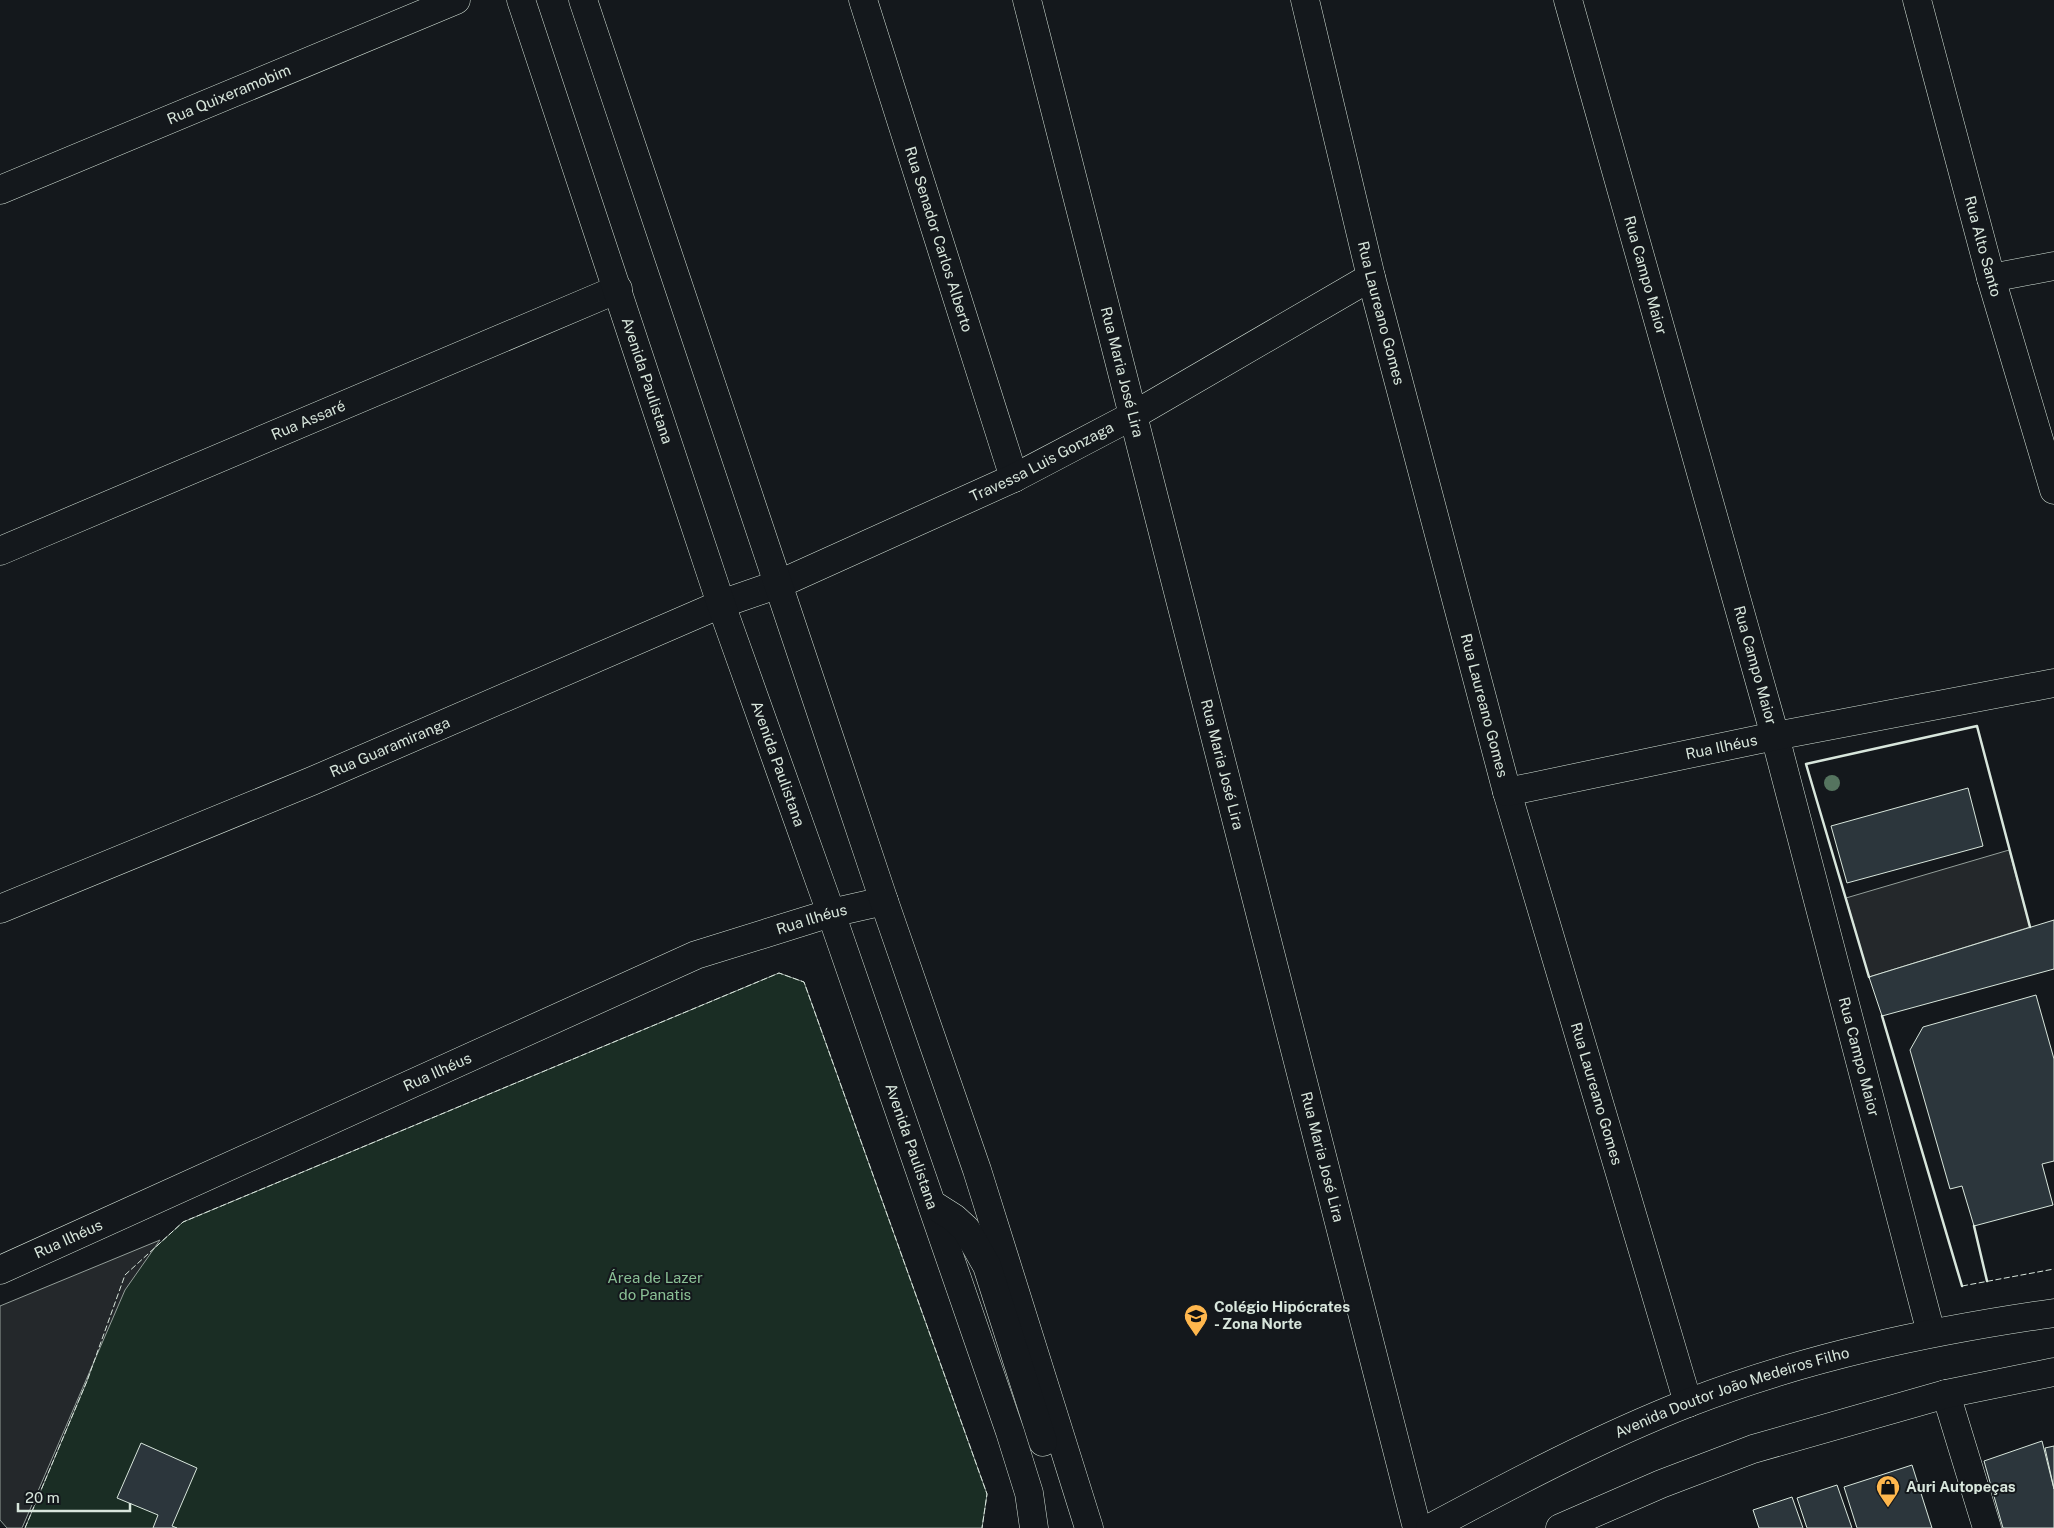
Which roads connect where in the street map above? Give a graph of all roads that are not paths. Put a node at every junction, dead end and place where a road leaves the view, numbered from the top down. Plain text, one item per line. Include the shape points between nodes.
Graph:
1 (456, 0) edge
2 (521, 0) edge
3 (583, 0) edge
4 (863, 0) edge
5 (1027, 0) edge
6 (1305, 0) edge
7 (1568, 0) edge
8 (1917, 0) edge
9 (0, 190) edge
10 (2054, 266) edge
11 (1371, 277) junction
12 (1991, 278) junction
13 (618, 290) junction
14 (1132, 416) junction
15 (1014, 478) junction
16 (2054, 490) edge
17 (0, 551) edge
18 (779, 584) junction
19 (721, 604) junction
20 (2054, 683) edge
21 (1776, 736) junction
22 (1507, 792) junction
23 (884, 902) junction
24 (0, 908) edge
25 (831, 913) junction
26 (932, 1204) junction
27 (0, 1270) edge
28 (2054, 1313) edge
29 (1930, 1333) junction
30 (2054, 1372) edge
31 (1946, 1394) junction
32 (1688, 1403) junction
33 (1034, 1528) edge
34 (1079, 1528) edge
35 (1089, 1528) edge
36 (1417, 1528) edge
37 (1430, 1528) edge
38 (1560, 1528) edge
39 (1987, 1528) edge

1 - 9 street, Rua Quixeramobim
2 - 13 street, Avenida Paulistana
3 - 18 street
4 - 15 street, Rua Senador Carlos Alberto
5 - 14 street, Rua Maria José Lira
6 - 11 street, Rua Laureano Gomes
7 - 21 street, Rua Campo Maior
8 - 12 street, Rua Alto Santo
10 - 12 street
11 - 14 street, Travessa Luis Gonzaga
11 - 22 street, Rua Laureano Gomes
12 - 16 street, Rua Alto Santo
13 - 17 street, Rua Assaré
13 - 19 street, Avenida Paulistana
14 - 15 street, Travessa Luis Gonzaga
14 - 36 street, Rua Maria José Lira
15 - 18 street, Travessa Luis Gonzaga
18 - 19 street, Rua Guaramiranga
18 - 23 street
19 - 24 street, Rua Guaramiranga via 312,781
19 - 25 street, Avenida Paulistana
20 - 21 street, Rua Ilhéus
21 - 22 street, Rua Ilhéus
21 - 29 street, Rua Campo Maior
22 - 32 street, Rua Laureano Gomes
23 - 25 street, Rua Ilhéus
23 - 35 street via 977,1170
25 - 26 street, Avenida Paulistana
25 - 27 street, Rua Ilhéus via 696,955
26 - 33 street, Avenida Paulistana via 1018,1458 1029,1494
26 - 34 street via 966,1229 987,1266 1055,1481
28 - 29 street, Avenida Doutor João Medeiros Filho
29 - 32 street, Avenida Doutor João Medeiros Filho via 1859,1348
30 - 31 street
31 - 38 street via 1752,1449
31 - 39 street
32 - 37 street, Avenida Doutor João Medeiros Filho via 1599,1441

